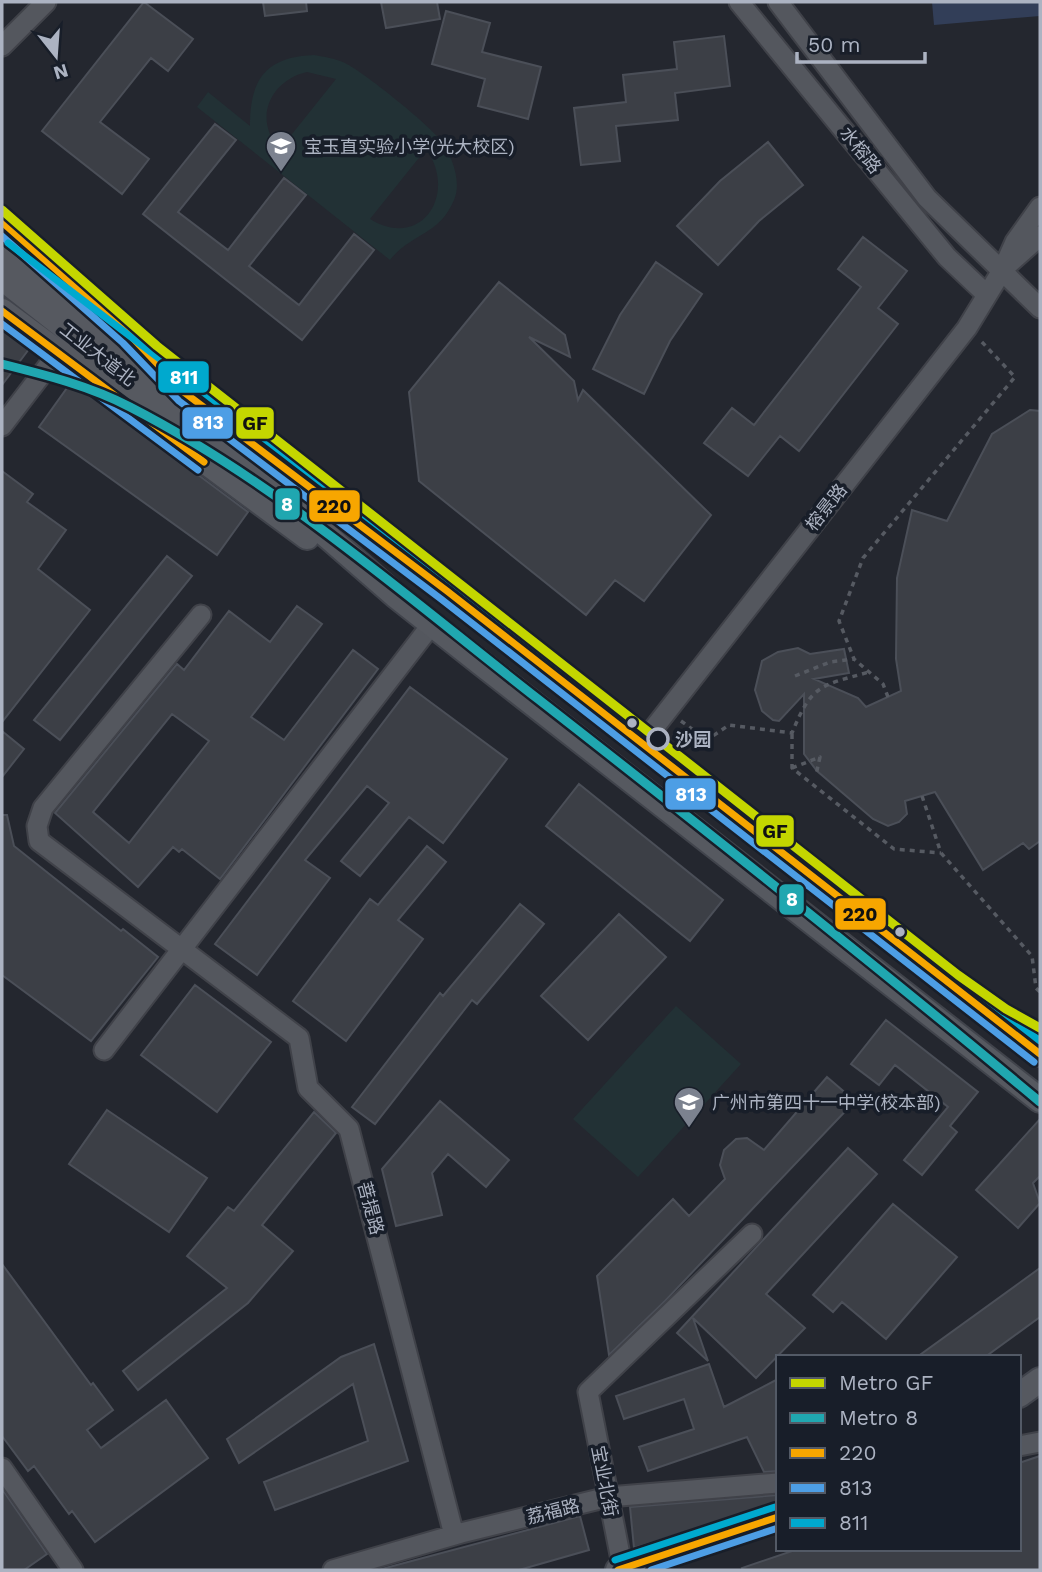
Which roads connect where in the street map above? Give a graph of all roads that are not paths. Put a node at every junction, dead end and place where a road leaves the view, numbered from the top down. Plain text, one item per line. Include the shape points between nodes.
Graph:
1 (46, 2) edge
2 (739, 2) edge
3 (778, 2) edge
4 (2, 46) edge
5 (1040, 207) edge
6 (2, 222) edge
7 (1040, 236) edge
8 (7, 268) edge
9 (1003, 269) junction
10 (986, 294) junction
11 (1040, 307) edge
12 (2, 311) edge
13 (58, 353) junction
14 (186, 393) junction
15 (2, 426) edge
16 (395, 595) junction
17 (201, 615) dead end
18 (432, 624) junction
19 (643, 743) junction
20 (181, 950) junction
21 (104, 1050) dead end
22 (1040, 1054) edge
23 (1040, 1100) edge
24 (752, 1234) dead end
25 (1040, 1361) edge
26 (1021, 1374) edge
27 (1040, 1380) edge
28 (1021, 1394) edge
29 (1040, 1442) edge
30 (1021, 1446) edge
31 (2, 1468) edge
32 (776, 1483) edge
33 (608, 1497) junction
34 (776, 1518) edge
35 (776, 1534) edge
36 (454, 1535) junction
37 (73, 1570) edge
38 (333, 1570) edge
39 (621, 1570) edge
40 (668, 1570) edge

1 - 4 street
2 - 10 street, 水榕路 via 947,257
3 - 9 street, 水榕路 via 927,198
5 - 9 street, 榕景路 via 1015,242
6 - 14 main road via 130,335
7 - 9 street, 榕景路
8 - 14 main road, 工业大道北
8 - 16 main road, 工业大道北
9 - 10 street, 榕景路
9 - 11 street, 水榕路
10 - 19 street, 榕景路 via 967,328
12 - 13 main road
13 - 15 street
13 - 16 main road via 269,510
14 - 19 main road, 工业大道北
16 - 18 main road, 工业大道北
17 - 20 street, 菩提路 via 43,808 37,826 39,841
18 - 20 street
18 - 23 main road, 工业大道北
19 - 22 main road, 工业大道北
20 - 21 street
20 - 36 street, 菩提路 via 299,1038 308,1088 349,1129
24 - 33 street, 宝业北街 via 588,1392
25 - 26 main road
27 - 28 main road
29 - 30 street
31 - 37 street
32 - 33 street, 荔福路
33 - 36 street, 荔福路
33 - 39 street, 宝业北街
34 - 39 main road
35 - 40 main road
36 - 38 street, 荔福路

